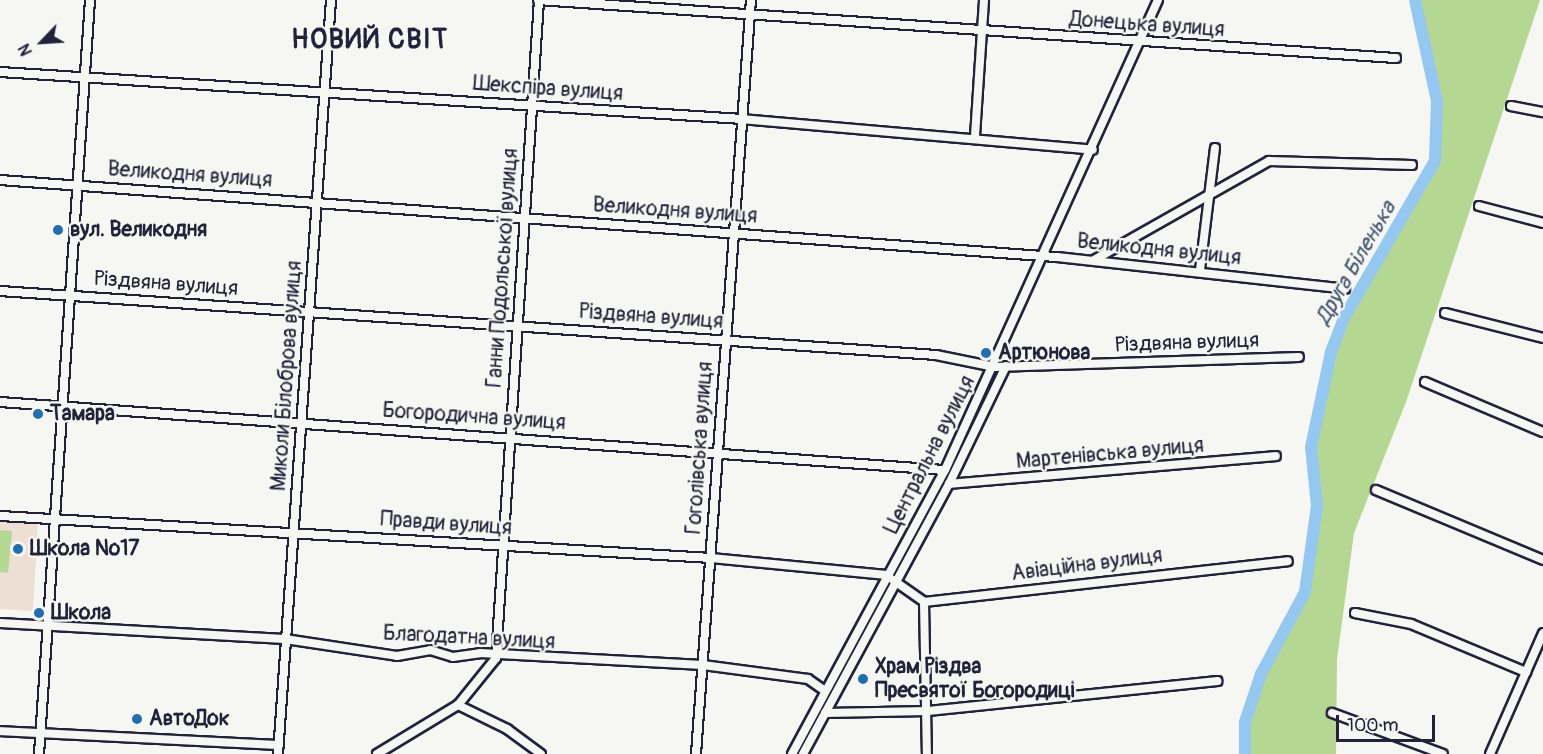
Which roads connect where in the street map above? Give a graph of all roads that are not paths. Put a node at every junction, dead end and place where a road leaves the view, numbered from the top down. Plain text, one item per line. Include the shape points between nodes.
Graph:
1 (90, 0) edge
2 (331, 0) edge
3 (538, 0) edge
4 (751, 0) edge
5 (984, 0) edge
6 (1158, 0) edge
7 (749, 17) junction
8 (982, 30) junction
9 (1139, 44) junction
10 (1396, 58) dead end
11 (0, 72) edge
12 (84, 78) junction
13 (324, 93) junction
14 (532, 105) junction
15 (1511, 106) dead end
16 (1543, 112) edge
17 (742, 119) junction
18 (975, 136) junction
19 (1215, 148) dead end
20 (1093, 150) junction
21 (1412, 165) dead end
22 (0, 180) edge
23 (77, 185) junction
24 (1206, 198) junction
25 (317, 203) junction
26 (1479, 207) dead end
27 (524, 218) junction
28 (1543, 223) edge
29 (734, 233) junction
30 (1044, 258) junction
31 (1094, 260) junction
32 (1200, 270) junction
33 (1345, 289) dead end
34 (0, 291) edge
35 (70, 295) junction
36 (309, 312) junction
37 (1445, 313) dead end
38 (517, 326) junction
39 (1543, 338) edge
40 (726, 340) junction
41 (1299, 357) dead end
42 (1006, 366) junction
43 (995, 367) junction
44 (1425, 382) dead end
45 (0, 402) edge
46 (62, 406) junction
47 (302, 423) junction
48 (1543, 432) edge
49 (510, 437) junction
50 (718, 455) junction
51 (1276, 456) dead end
52 (945, 470) junction
53 (949, 484) junction
54 (1376, 490) dead end
55 (0, 516) edge
56 (55, 519) junction
57 (294, 532) junction
58 (503, 546) junction
59 (711, 558) junction
60 (1543, 560) edge
61 (1288, 561) dead end
62 (889, 575) junction
63 (897, 583) junction
64 (924, 602) junction
65 (1355, 613) dead end
66 (0, 623) edge
67 (47, 626) junction
68 (1543, 633) edge
69 (286, 639) junction
70 (496, 657) junction
71 (703, 665) junction
72 (1526, 672) junction
73 (1217, 681) dead end
74 (825, 692) junction
75 (458, 705) junction
76 (928, 711) junction
77 (1332, 713) dead end
78 (825, 714) junction
79 (0, 731) edge
80 (40, 733) junction
81 (279, 749) edge
82 (39, 754) edge
83 (377, 754) edge
84 (541, 754) edge
85 (696, 754) edge
86 (792, 754) edge
87 (803, 754) edge
88 (927, 754) edge
89 (1443, 754) edge
90 (1490, 754) edge

1 - 12 street
2 - 13 street, Миколи Білоброва вулиця
3 - 7 street, Донецька вулиця
3 - 14 street, Ганни Подольської вулиця
4 - 7 street, Гоголівська вулиця
5 - 8 street
6 - 9 street, Центральна вулиця
7 - 8 street, Донецька вулиця
7 - 17 street, Гоголівська вулиця
8 - 9 street, Донецька вулиця
8 - 18 street
9 - 10 street, Донецька вулиця
9 - 20 street, Центральна вулиця
11 - 12 street, Шекспіра вулиця
12 - 13 street, Шекспіра вулиця
12 - 23 street
13 - 14 street, Шекспіра вулиця
13 - 25 street, Миколи Білоброва вулиця
14 - 17 street, Шекспіра вулиця
14 - 27 street, Ганни Подольської вулиця
15 - 16 street
17 - 18 street, Шекспіра вулиця
17 - 29 street, Гоголівська вулиця
18 - 20 street, Шекспіра вулиця
19 - 24 street
20 - 30 street, Центральна вулиця
21 - 24 street via 1269,161
22 - 23 street, Великодня вулиця
23 - 25 street, Великодня вулиця
23 - 35 street
24 - 31 street
24 - 32 street
25 - 27 street, Великодня вулиця
25 - 36 street, Миколи Білоброва вулиця
26 - 28 street
27 - 29 street, Великодня вулиця
27 - 38 street, Ганни Подольської вулиця
29 - 30 street, Великодня вулиця
29 - 40 street, Гоголівська вулиця
30 - 31 street, Великодня вулиця
30 - 43 street, Центральна вулиця
31 - 32 street, Великодня вулиця
32 - 33 street, Великодня вулиця
34 - 35 street, Різдвяна вулиця
35 - 36 street, Різдвяна вулиця
35 - 46 street
36 - 38 street, Різдвяна вулиця
36 - 47 street, Миколи Білоброва вулиця
37 - 39 street
38 - 40 street, Різдвяна вулиця
38 - 49 street, Ганни Подольської вулиця
40 - 43 street, Різдвяна вулиця via 936,355
40 - 50 street, Гоголівська вулиця
41 - 42 street, Різдвяна вулиця
42 - 43 street, Різдвяна вулиця
42 - 53 street, Центральна вулиця
43 - 52 street, Центральна вулиця
44 - 48 street
45 - 46 street, Богородична вулиця
46 - 47 street, Богородична вулиця
46 - 56 street
47 - 49 street, Богородична вулиця
47 - 57 street, Миколи Білоброва вулиця
49 - 50 street, Богородична вулиця
49 - 58 street, Ганни Подольської вулиця
50 - 52 street, Богородична вулиця
50 - 59 street, Гоголівська вулиця
51 - 53 street, Мартенівська вулиця
52 - 62 street, Центральна вулиця
53 - 63 street, Центральна вулиця
54 - 60 street
55 - 56 street, Правди вулиця
56 - 57 street, Правди вулиця
56 - 67 street
57 - 58 street, Правди вулиця
57 - 69 street, Миколи Білоброва вулиця
58 - 59 street, Правди вулиця
58 - 70 street, Ганни Подольської вулиця
59 - 62 street, Правди вулиця
59 - 71 street, Гоголівська вулиця
61 - 64 street, Авіаційна вулиця
62 - 63 street
62 - 74 street, Центральна вулиця
63 - 64 street
63 - 78 street, Центральна вулиця
64 - 76 street
65 - 72 street via 1411,624
66 - 67 street, Благодатна вулиця
67 - 69 street, Благодатна вулиця
67 - 80 street
68 - 72 street
69 - 70 street, Благодатна вулиця via 397,656 429,650 453,657 480,653
69 - 81 street, Миколи Білоброва вулиця
70 - 71 street, Благодатна вулиця
70 - 75 street
71 - 74 street, Благодатна вулиця via 808,680
71 - 85 street, Гоголівська вулиця
72 - 90 street
73 - 76 street
74 - 86 street, Центральна вулиця
75 - 83 street
75 - 84 street via 507,729
76 - 78 street
76 - 88 street
77 - 89 street
78 - 87 street, Центральна вулиця
79 - 80 street
80 - 81 street
80 - 82 street

